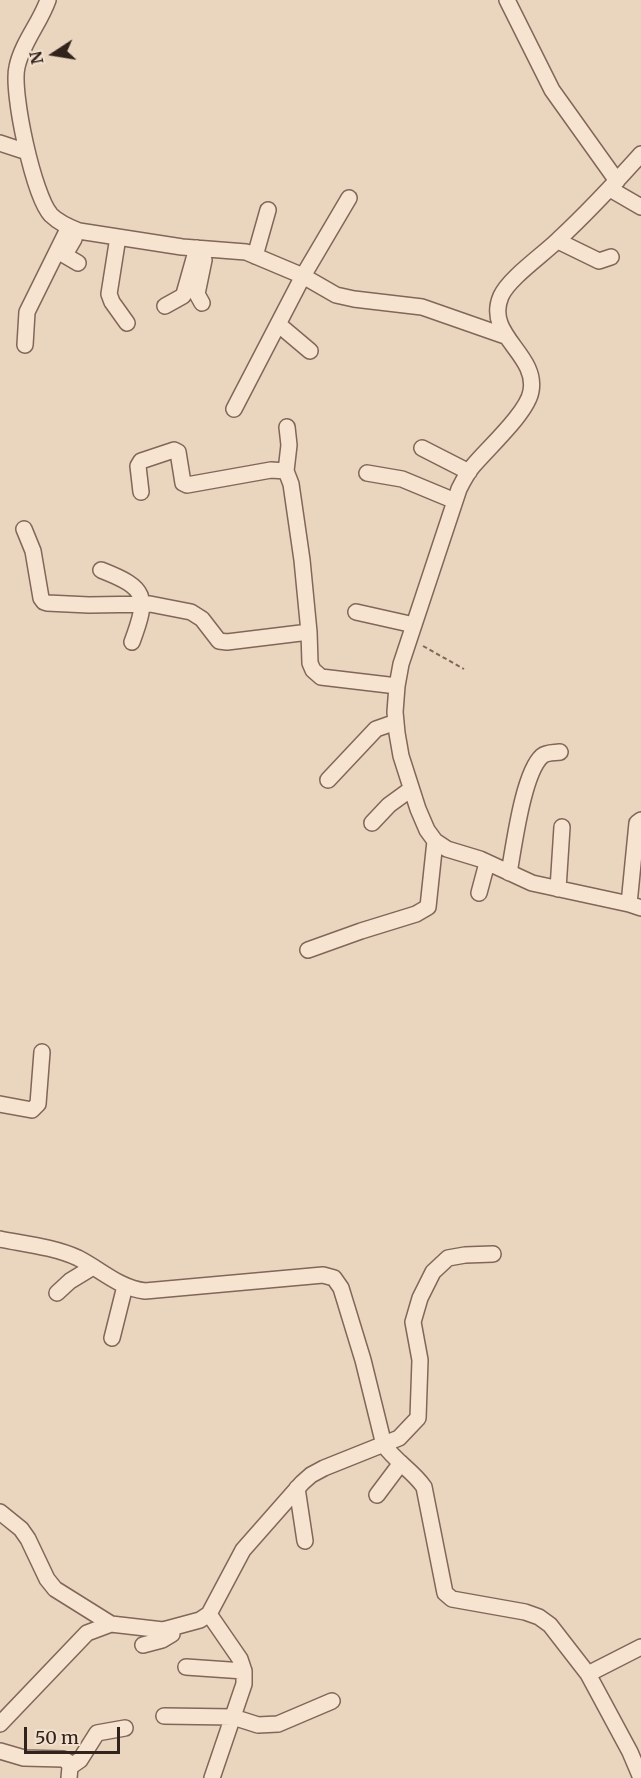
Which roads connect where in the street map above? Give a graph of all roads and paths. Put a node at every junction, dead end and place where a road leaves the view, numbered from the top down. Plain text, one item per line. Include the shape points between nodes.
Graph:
1 (48, 0) edge
2 (507, 0) edge
3 (0, 143) edge
4 (27, 152) junction
5 (641, 154) edge
6 (614, 185) junction
7 (350, 198) dead end
8 (641, 207) edge
9 (268, 210) dead end
10 (74, 229) junction
11 (118, 237) junction
12 (558, 241) junction
13 (202, 248) junction
14 (255, 256) junction
15 (611, 257) dead end
16 (78, 264) dead end
17 (303, 276) junction
18 (202, 303) dead end
19 (165, 306) dead end
20 (127, 323) dead end
21 (278, 324) junction
22 (505, 336) junction
23 (25, 345) dead end
24 (310, 351) dead end
25 (234, 409) dead end
26 (287, 427) dead end
27 (422, 448) dead end
28 (286, 471) junction
29 (367, 472) dead end
30 (469, 472) junction
31 (141, 492) dead end
32 (455, 501) junction
33 (24, 529) dead end
34 (101, 570) dead end
35 (142, 603) junction
36 (356, 612) dead end
37 (309, 632) junction
38 (412, 632) junction
39 (132, 642) dead end
40 (464, 669) dead end
41 (396, 686) junction
42 (396, 722) junction
43 (560, 752) dead end
44 (328, 780) dead end
45 (411, 789) junction
46 (641, 820) edge
47 (372, 823) dead end
48 (562, 827) dead end
49 (435, 841) junction
50 (487, 863) junction
51 (509, 873) junction
52 (558, 889) junction
53 (479, 893) dead end
54 (635, 906) edge
55 (308, 950) dead end
56 (42, 1052) dead end
57 (0, 1104) edge
58 (0, 1239) edge
59 (493, 1254) dead end
60 (93, 1267) junction
61 (125, 1286) junction
62 (57, 1293) dead end
63 (112, 1338) dead end
64 (384, 1445) junction
65 (401, 1463) junction
66 (297, 1488) junction
67 (377, 1495) dead end
68 (0, 1512) edge
69 (305, 1541) dead end
70 (209, 1614) junction
71 (111, 1624) junction
72 (172, 1628) junction
73 (143, 1645) dead end
74 (641, 1647) edge
75 (186, 1667) dead end
76 (244, 1671) junction
77 (588, 1674) junction
78 (332, 1701) dead end
79 (164, 1716) dead end
80 (233, 1717) junction
81 (0, 1724) edge
82 (125, 1728) dead end
83 (0, 1751) edge
84 (70, 1772) edge
85 (212, 1778) edge
86 (641, 1778) edge

1 - 4 street via 16,68
2 - 6 street via 552,90
3 - 4 street
4 - 10 street via 41,198 51,215
5 - 6 street
6 - 8 street
6 - 12 street
7 - 17 street
9 - 14 street
10 - 11 street
10 - 16 street via 66,256
10 - 23 street via 27,312
11 - 13 street
11 - 20 street via 109,294
12 - 15 street via 599,261
12 - 22 street via 509,284 501,296 499,324
13 - 14 street
13 - 18 street via 197,294
13 - 19 street via 183,296
14 - 17 street
17 - 21 street
17 - 22 street via 345,298 422,306
21 - 24 street
21 - 25 street
22 - 30 street via 527,366 531,391 520,413
26 - 28 street via 290,445
27 - 30 street
28 - 31 street via 271,470 187,485 183,483 178,452 174,450 141,461
28 - 37 street via 291,484
29 - 32 street via 402,479
30 - 32 street
32 - 38 street
33 - 35 street via 44,602
34 - 35 street via 137,588
35 - 37 street via 197,614 219,641
35 - 39 street
36 - 38 street
37 - 41 street via 310,663 321,677
38 - 40 path
38 - 41 street
41 - 42 street
42 - 44 street via 376,729
42 - 45 street
43 - 51 street via 544,754 534,764 527,781
45 - 47 street
45 - 49 street
46 - 54 street via 637,823
48 - 52 street
49 - 50 street
49 - 55 street via 428,907
50 - 51 street
50 - 53 street
51 - 52 street via 532,884
52 - 54 street
56 - 57 street via 38,1104 32,1110
58 - 60 street via 66,1253
59 - 64 street via 448,1258 433,1272 413,1322 420,1360 418,1418 399,1438
60 - 61 street
60 - 62 street
61 - 63 street
61 - 64 street via 144,1291 323,1275 334,1278 341,1288 363,1360
64 - 65 street
64 - 66 street via 324,1468
65 - 67 street
65 - 77 street via 424,1487 445,1593 452,1599 525,1611 539,1617 550,1625
66 - 69 street
66 - 70 street via 243,1550
68 - 71 street via 21,1529 55,1589
70 - 72 street
70 - 76 street
71 - 72 street via 154,1630
71 - 81 street via 87,1633
72 - 73 street via 168,1637
74 - 77 street
75 - 76 street
76 - 80 street via 244,1684
77 - 86 street
78 - 80 street via 279,1724 258,1725
79 - 80 street
80 - 85 street
82 - 84 street via 96,1733
83 - 84 street via 24,1758 63,1760 68,1762

